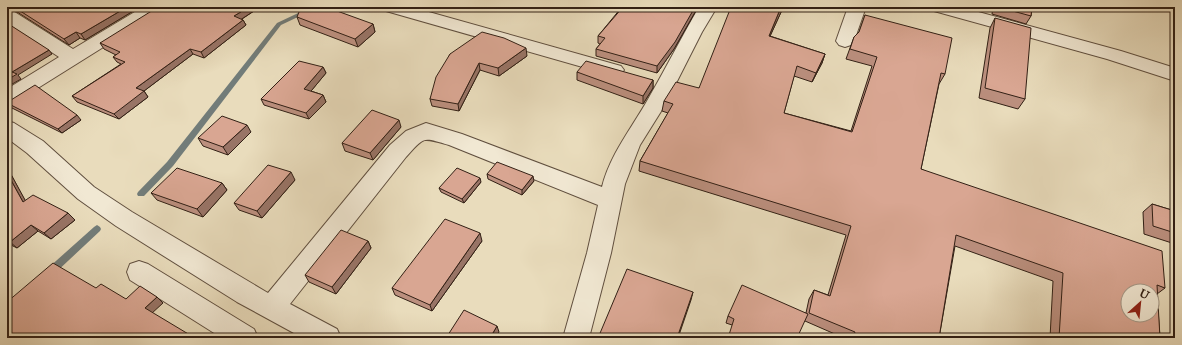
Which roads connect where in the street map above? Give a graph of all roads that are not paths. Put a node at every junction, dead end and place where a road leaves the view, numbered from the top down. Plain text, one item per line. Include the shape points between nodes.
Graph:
1 (154, 7) edge
2 (392, 7) edge
3 (708, 7) edge
4 (857, 7) edge
5 (940, 7) edge
6 (7, 15) edge
7 (845, 41) dead end
8 (73, 58) junction
9 (629, 74) edge
10 (1175, 75) edge
11 (7, 98) edge
12 (7, 128) edge
13 (610, 200) junction
14 (138, 272) dead end
15 (271, 308) junction
16 (245, 338) edge
17 (328, 338) edge
18 (576, 338) edge

1 - 8 street
2 - 9 street
3 - 13 street via 659,82 630,144
4 - 7 street
5 - 10 street via 1107,53
6 - 8 street
8 - 11 street
12 - 15 street via 35,147 92,197 124,219
13 - 15 street via 455,139 426,131 413,136 398,151
13 - 18 street
14 - 16 street
15 - 17 street

